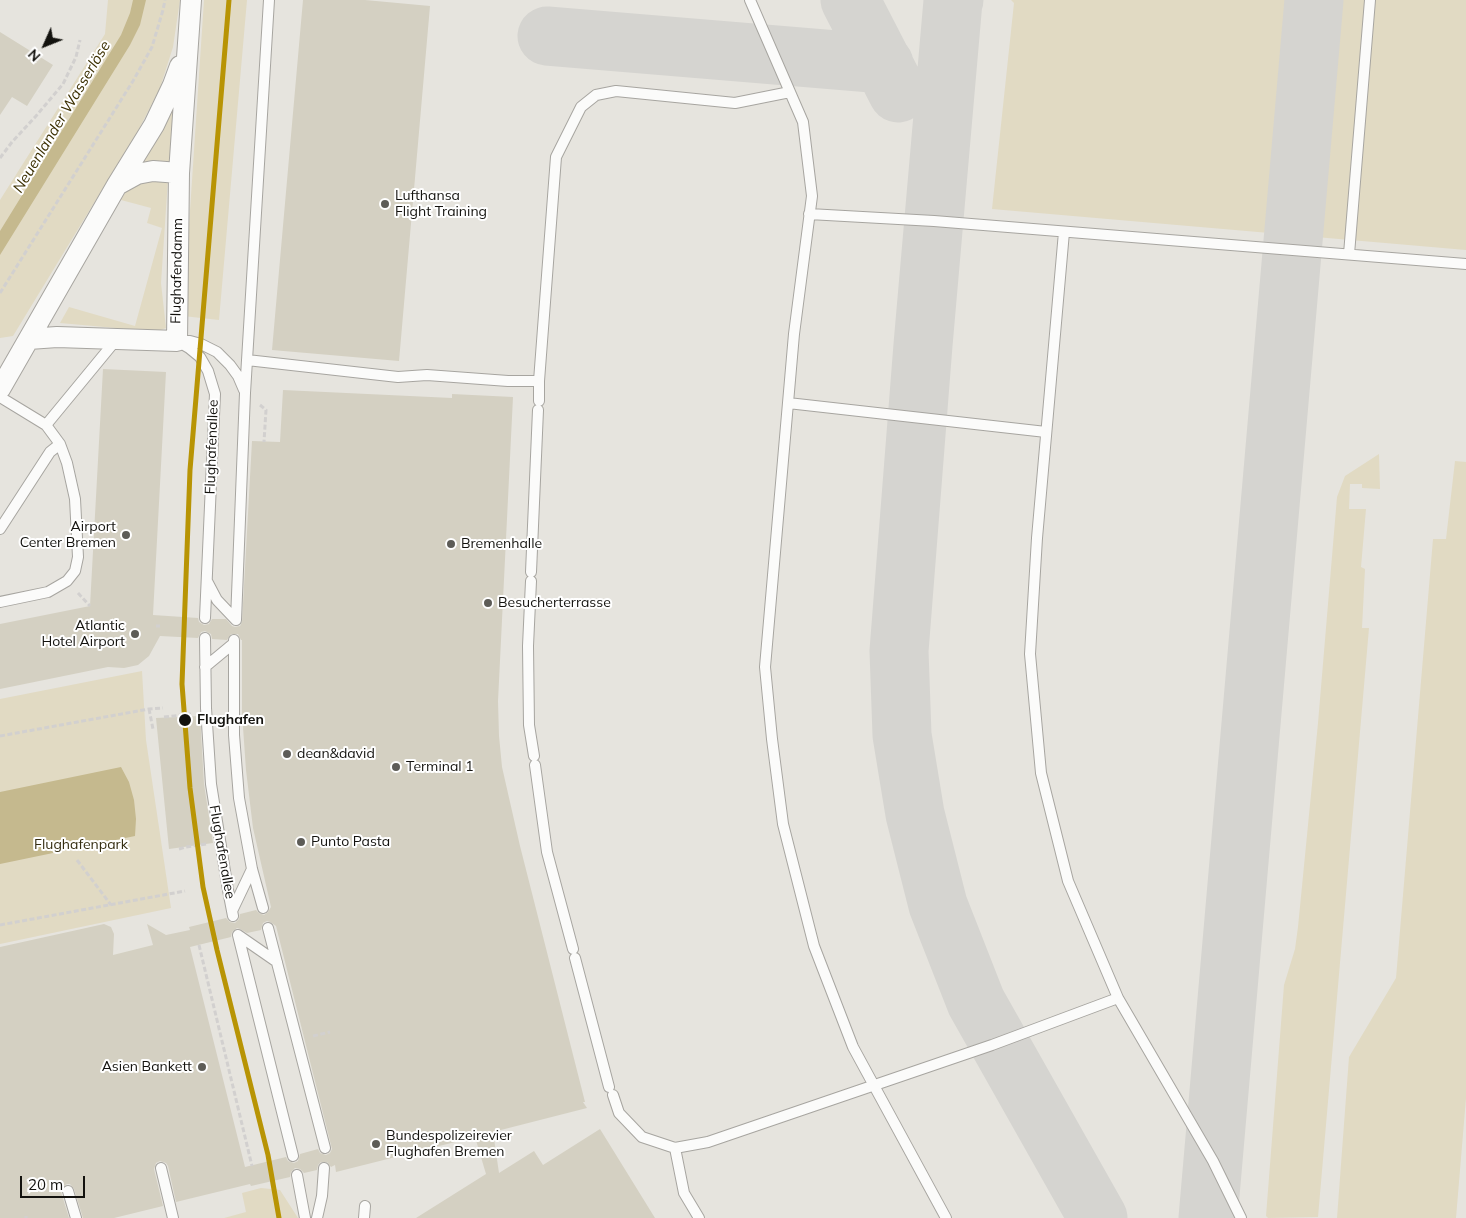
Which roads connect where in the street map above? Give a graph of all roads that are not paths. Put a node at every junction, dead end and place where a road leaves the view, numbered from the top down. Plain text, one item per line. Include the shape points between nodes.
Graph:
1 (191, 0) edge
2 (269, 0) edge
3 (750, 0) edge
4 (1370, 0) edge
5 (188, 45) junction
6 (790, 92) junction
7 (179, 173) junction
8 (117, 185) junction
9 (809, 214) junction
10 (1064, 232) junction
11 (1349, 254) junction
12 (1466, 264) edge
13 (28, 339) junction
14 (116, 340) junction
15 (177, 341) junction
16 (247, 360) junction
17 (539, 381) junction
18 (0, 389) edge
19 (245, 393) junction
20 (0, 397) edge
21 (788, 403) junction
22 (46, 425) junction
23 (1046, 432) junction
24 (60, 444) junction
25 (0, 529) edge
26 (206, 580) junction
27 (0, 602) edge
28 (205, 618) dead end
29 (205, 638) dead end
30 (205, 667) junction
31 (252, 868) junction
32 (263, 908) dead end
33 (268, 928) dead end
34 (277, 962) junction
35 (1118, 998) junction
36 (874, 1085) junction
37 (324, 1148) dead end
38 (675, 1148) junction
39 (293, 1156) dead end
40 (161, 1168) dead end
41 (324, 1168) dead end
42 (298, 1175) dead end
43 (68, 1191) dead end
44 (365, 1206) dead end
45 (76, 1218) edge
46 (173, 1218) edge
47 (305, 1218) edge
48 (317, 1218) edge
49 (364, 1218) edge
50 (699, 1218) edge
51 (946, 1218) edge
52 (1241, 1218) edge

1 - 5 street, Flughafendamm
2 - 16 lane
3 - 6 lane
4 - 11 lane
5 - 7 street, Flughafendamm
5 - 8 street, Flughafendamm via 174,85 154,125
6 - 9 lane via 803,122 812,196
6 - 17 lane via 734,103 616,91 596,95 581,107 556,157
7 - 8 street via 153,171 137,174
7 - 15 street, Flughafendamm
8 - 13 street, Flughafendamm
9 - 10 lane
9 - 21 lane
10 - 11 lane
10 - 23 lane
11 - 12 lane
13 - 14 street, Flughafendamm
13 - 18 street, Flughafendamm
14 - 15 street, Flughafendamm
14 - 22 lane
15 - 19 lane via 196,343 217,352 238,376
15 - 26 lane, Flughafenallee via 200,357 215,394
16 - 17 lane via 398,377 427,375
16 - 19 lane
17 - 38 lane via 528,656 529,725 547,852 619,1113 642,1137
19 - 26 lane via 236,620 217,600
20 - 22 lane
21 - 23 lane
21 - 36 lane via 765,667 773,748 783,824 814,946 853,1047
22 - 24 lane
23 - 35 lane via 1030,654 1041,773 1068,881
24 - 25 lane via 50,452
24 - 27 lane via 75,499 78,557 75,571 67,581 48,592
26 - 28 lane, Flughafenallee
29 - 30 lane, Flughafenallee
30 - 31 lane, Flughafenallee via 234,641 234,735 239,798
30 - 31 lane, Flughafenallee via 211,784 232,913
31 - 32 lane, Flughafenallee
33 - 34 lane
34 - 37 lane
34 - 39 lane via 238,935
35 - 36 lane
35 - 52 lane via 1213,1161
36 - 38 lane via 708,1142
36 - 51 lane
38 - 50 lane via 684,1193
40 - 46 lane
41 - 48 lane
42 - 47 lane
43 - 45 lane
44 - 49 lane

